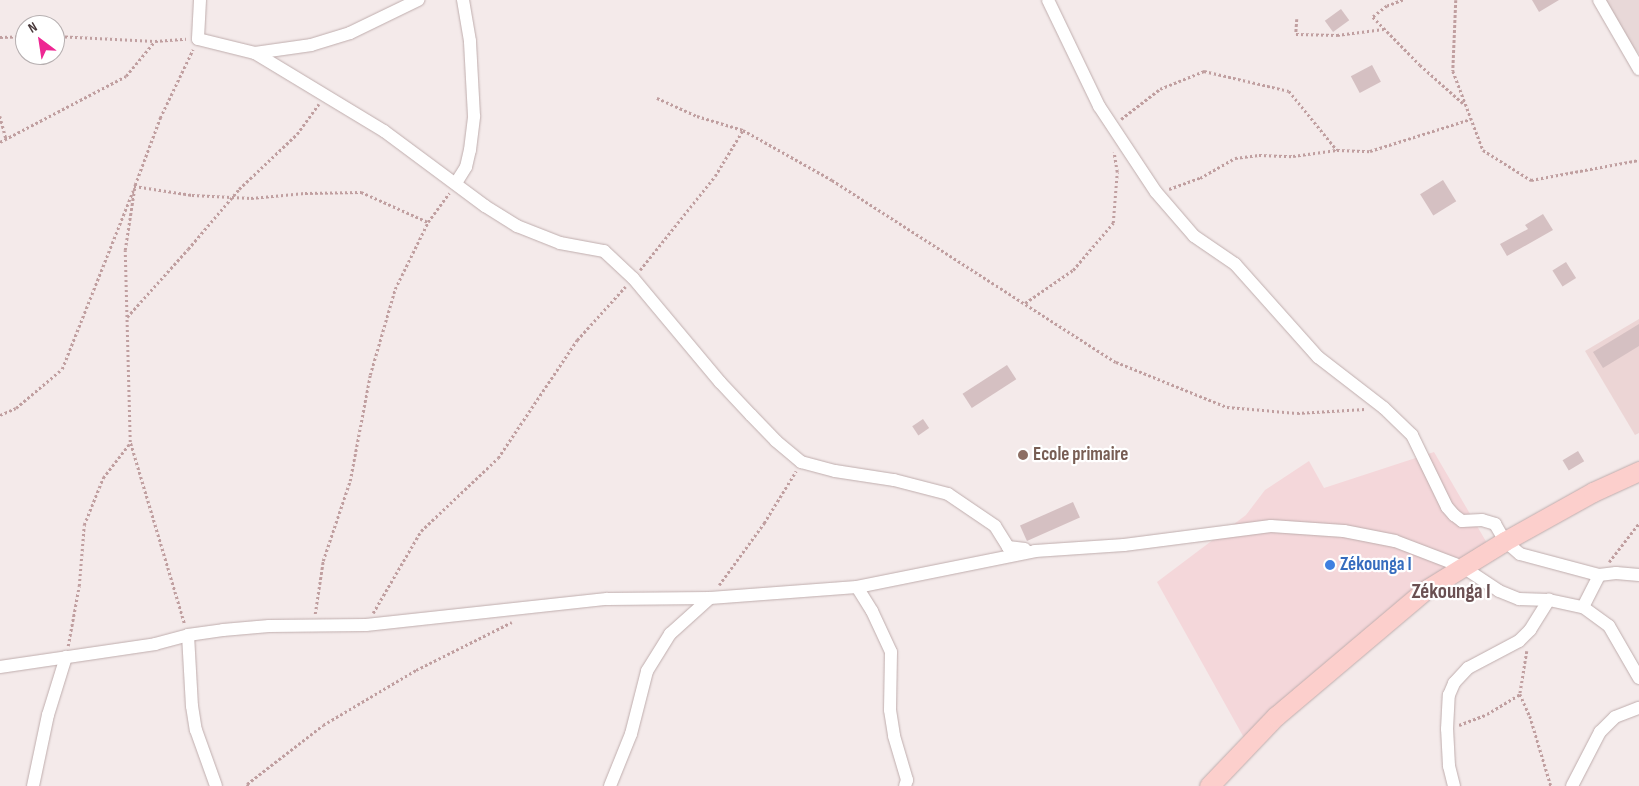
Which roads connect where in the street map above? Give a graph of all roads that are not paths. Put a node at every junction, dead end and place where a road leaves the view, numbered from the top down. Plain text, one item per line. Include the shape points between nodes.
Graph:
1 (200, 0) edge
2 (418, 0) edge
3 (463, 0) edge
4 (1048, 0) edge
5 (1599, 0) edge
6 (255, 53) junction
7 (1639, 69) edge
8 (456, 183) junction
9 (1639, 471) edge
10 (1506, 541) junction
11 (1035, 551) junction
12 (1463, 567) junction
13 (1599, 575) junction
14 (1639, 575) edge
15 (856, 587) junction
16 (710, 598) junction
17 (1549, 600) junction
18 (1583, 607) junction
19 (188, 636) junction
20 (66, 657) junction
21 (0, 667) edge
22 (1639, 678) edge
23 (1639, 708) edge
24 (909, 784) edge
25 (33, 786) edge
26 (216, 786) edge
27 (610, 786) edge
28 (1209, 786) edge
29 (1454, 786) edge
30 (1572, 786) edge

1 - 6 street via 198,39
2 - 6 street via 350,33 311,45
3 - 8 street via 470,40 474,116 466,167
4 - 10 street via 1099,106 1156,192 1194,236 1235,264 1318,356 1384,408 1412,435 1454,515 1462,521 1482,520 1495,524
5 - 7 street
6 - 8 street via 384,131
8 - 11 street via 517,226 560,243 604,251 633,278 720,382 776,441 801,462 948,494 995,526 1008,547
9 - 10 street via 1593,492
10 - 12 street
10 - 13 street via 1520,554
11 - 12 street via 1124,545 1270,526 1344,531 1395,541
11 - 15 street
12 - 17 street via 1499,591 1519,599
12 - 28 street via 1401,609 1276,716
13 - 14 street
13 - 18 street
15 - 16 street
15 - 24 street via 872,611 891,652 890,710 894,736
16 - 19 street via 607,599 366,625 269,626
16 - 27 street via 670,634 647,671 631,734
17 - 18 street
17 - 29 street via 1530,630 1518,642 1468,668 1449,695 1449,766
18 - 22 street via 1609,626
19 - 20 street
19 - 26 street via 196,730
20 - 21 street
20 - 25 street via 48,715
23 - 30 street via 1616,717 1600,732

